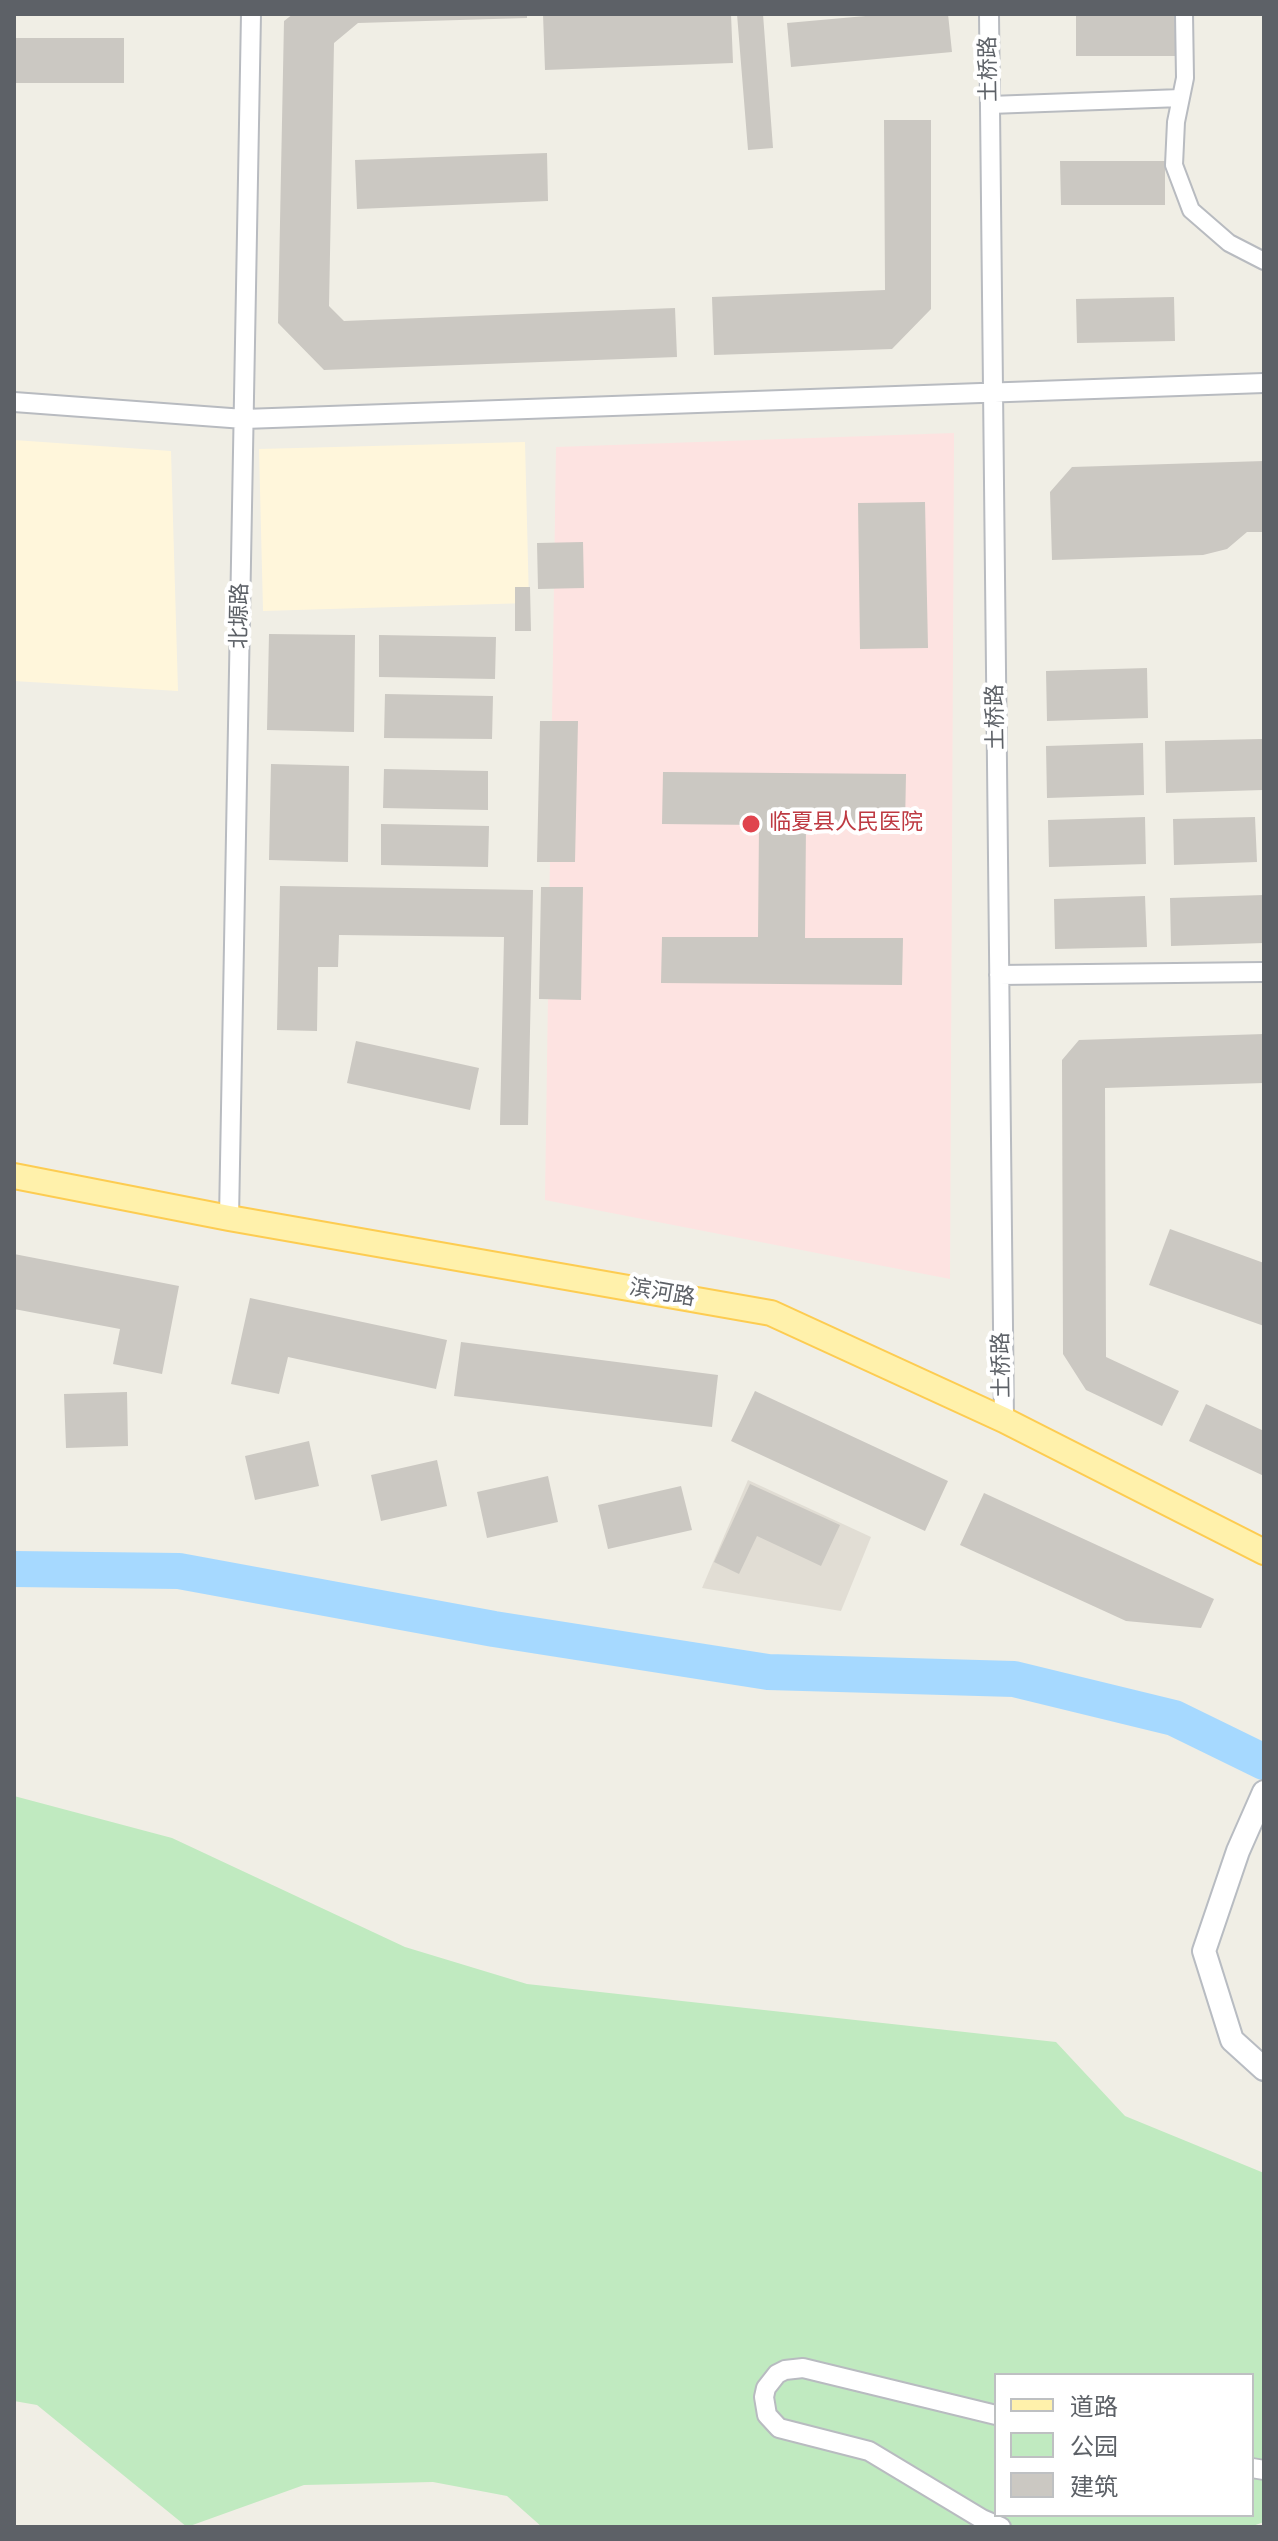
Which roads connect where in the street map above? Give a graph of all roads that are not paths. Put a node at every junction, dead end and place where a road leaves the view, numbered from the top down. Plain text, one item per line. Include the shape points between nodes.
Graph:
1 (251, 14) edge
2 (989, 14) edge
3 (1184, 14) edge
4 (1181, 98) junction
5 (990, 105) junction
6 (1264, 261) edge
7 (1264, 383) edge
8 (993, 391) junction
9 (14, 402) edge
10 (244, 419) junction
11 (1264, 972) edge
12 (999, 975) junction
13 (14, 1176) edge
14 (229, 1218) junction
15 (1004, 1420) junction
16 (1264, 1552) edge
17 (1264, 1792) edge
18 (1264, 2069) edge
19 (994, 2415) edge
20 (1001, 2527) edge

1 - 10 street, 北塬路
2 - 5 street, 土桥路
3 - 4 street
4 - 5 street
4 - 6 street via 1174,165 1191,210 1229,243
5 - 8 street, 土桥路
7 - 8 street
8 - 10 street
8 - 12 street, 土桥路
9 - 10 street
10 - 14 street, 北塬路
11 - 12 street
12 - 15 street, 土桥路
13 - 14 main road, 滨河路
14 - 15 main road, 滨河路 via 771,1313
15 - 16 main road, 滨河路
17 - 18 main road via 1204,1951 1232,2040
19 - 20 street via 803,2368 777,2374 764,2397 767,2415 779,2428 869,2451

